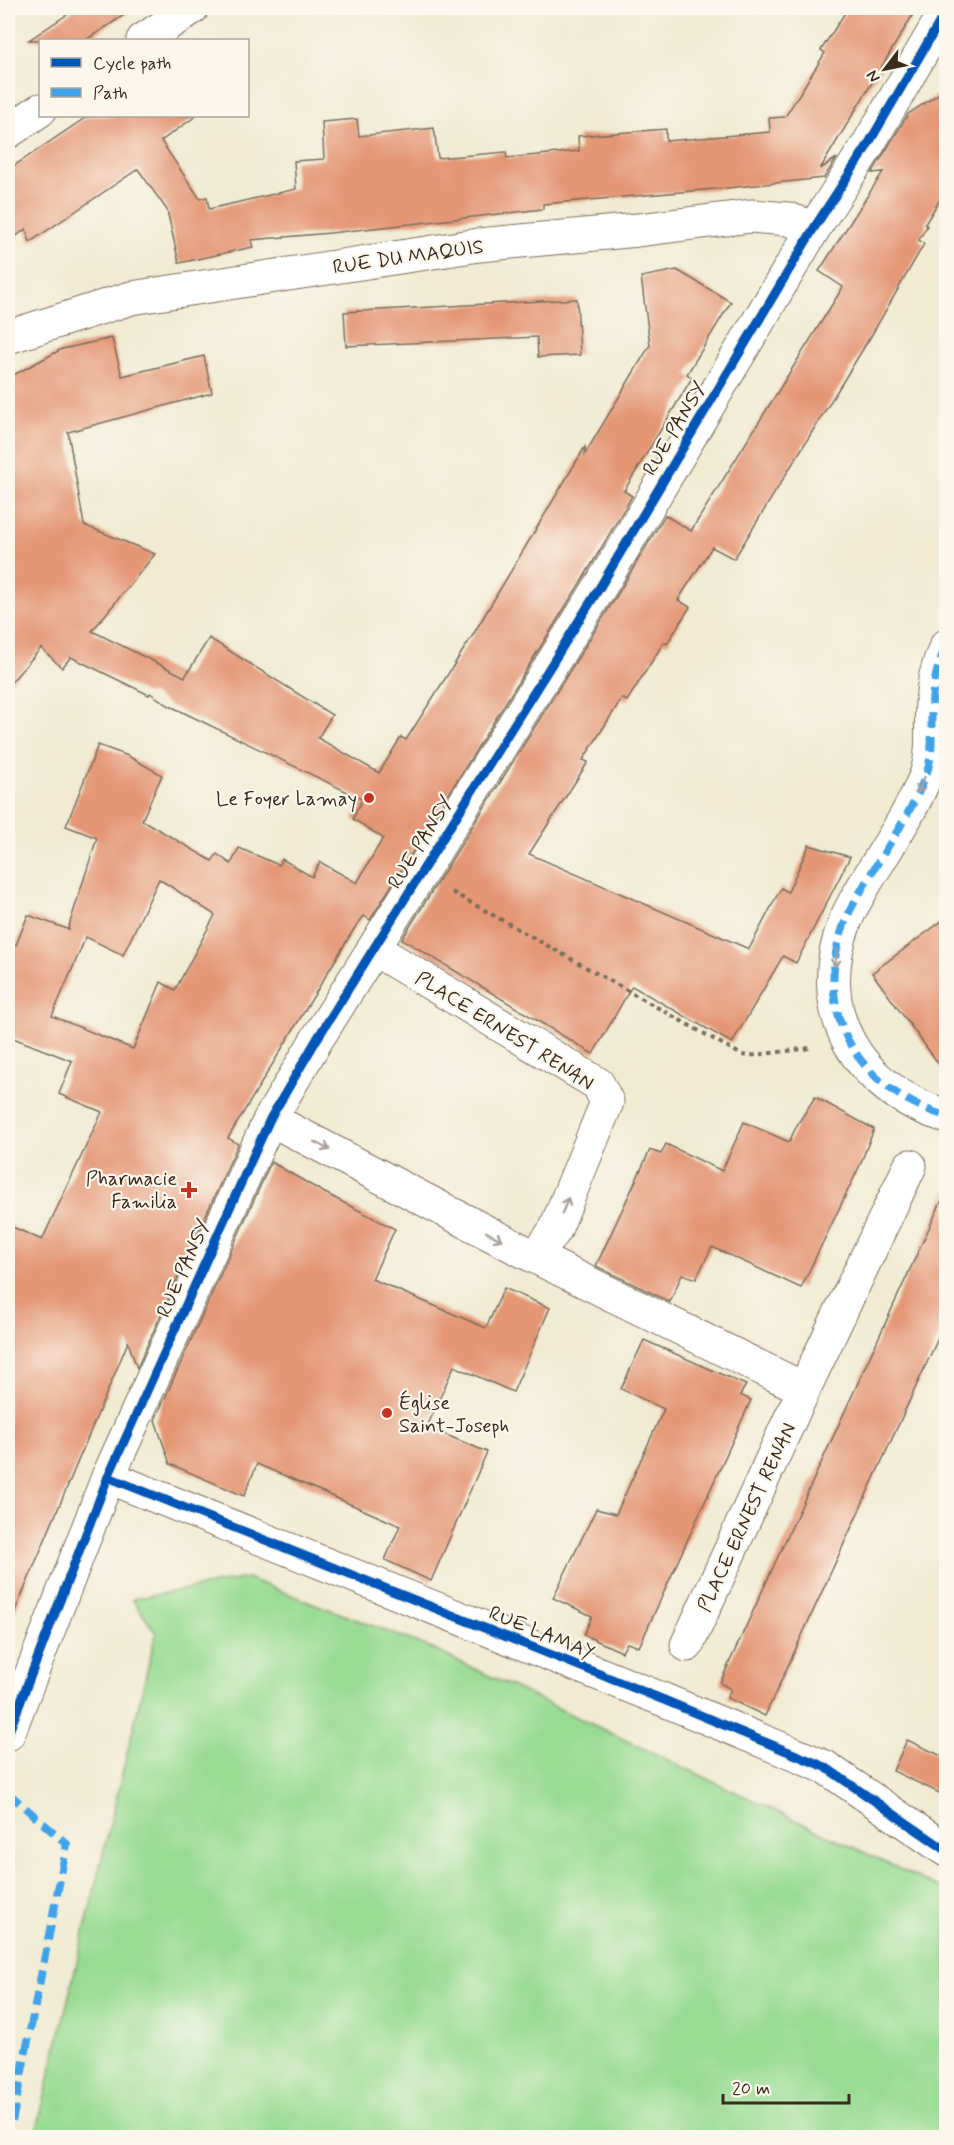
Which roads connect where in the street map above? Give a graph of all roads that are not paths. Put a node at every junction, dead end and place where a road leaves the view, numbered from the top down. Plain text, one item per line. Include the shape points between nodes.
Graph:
1 (192, 8) edge
2 (941, 32) edge
3 (145, 39) edge
4 (39, 111) edge
5 (8, 132) edge
6 (814, 228) junction
7 (8, 337) edge
8 (946, 646) edge
9 (374, 949) junction
10 (946, 1116) edge
11 (270, 1119) junction
12 (910, 1166) dead end
13 (537, 1257) junction
14 (804, 1389) junction
15 (108, 1477) junction
16 (687, 1646) dead end
17 (8, 1734) edge
18 (946, 1850) edge

1 - 3 street
2 - 6 street, RUE PANSY
4 - 5 street
6 - 7 street, RUE DU MAQUIS via 788,219 751,216 479,245 131,298
6 - 9 street, RUE PANSY via 600,586
8 -> 10 street via 934,685 929,767 845,920 834,968 839,1017 849,1043 873,1076 908,1101
9 - 11 street, RUE PANSY
13 -> 9 street, PLACE ERNEST RENAN via 555,1230 607,1102 598,1084
11 -> 13 street
11 - 15 street, RUE PANSY
12 - 14 street, PLACE ERNEST RENAN
13 - 14 street
14 - 16 street, PLACE ERNEST RENAN
15 - 17 street, RUE PANSY
15 - 18 street, RUE LAMAY via 825,1767

